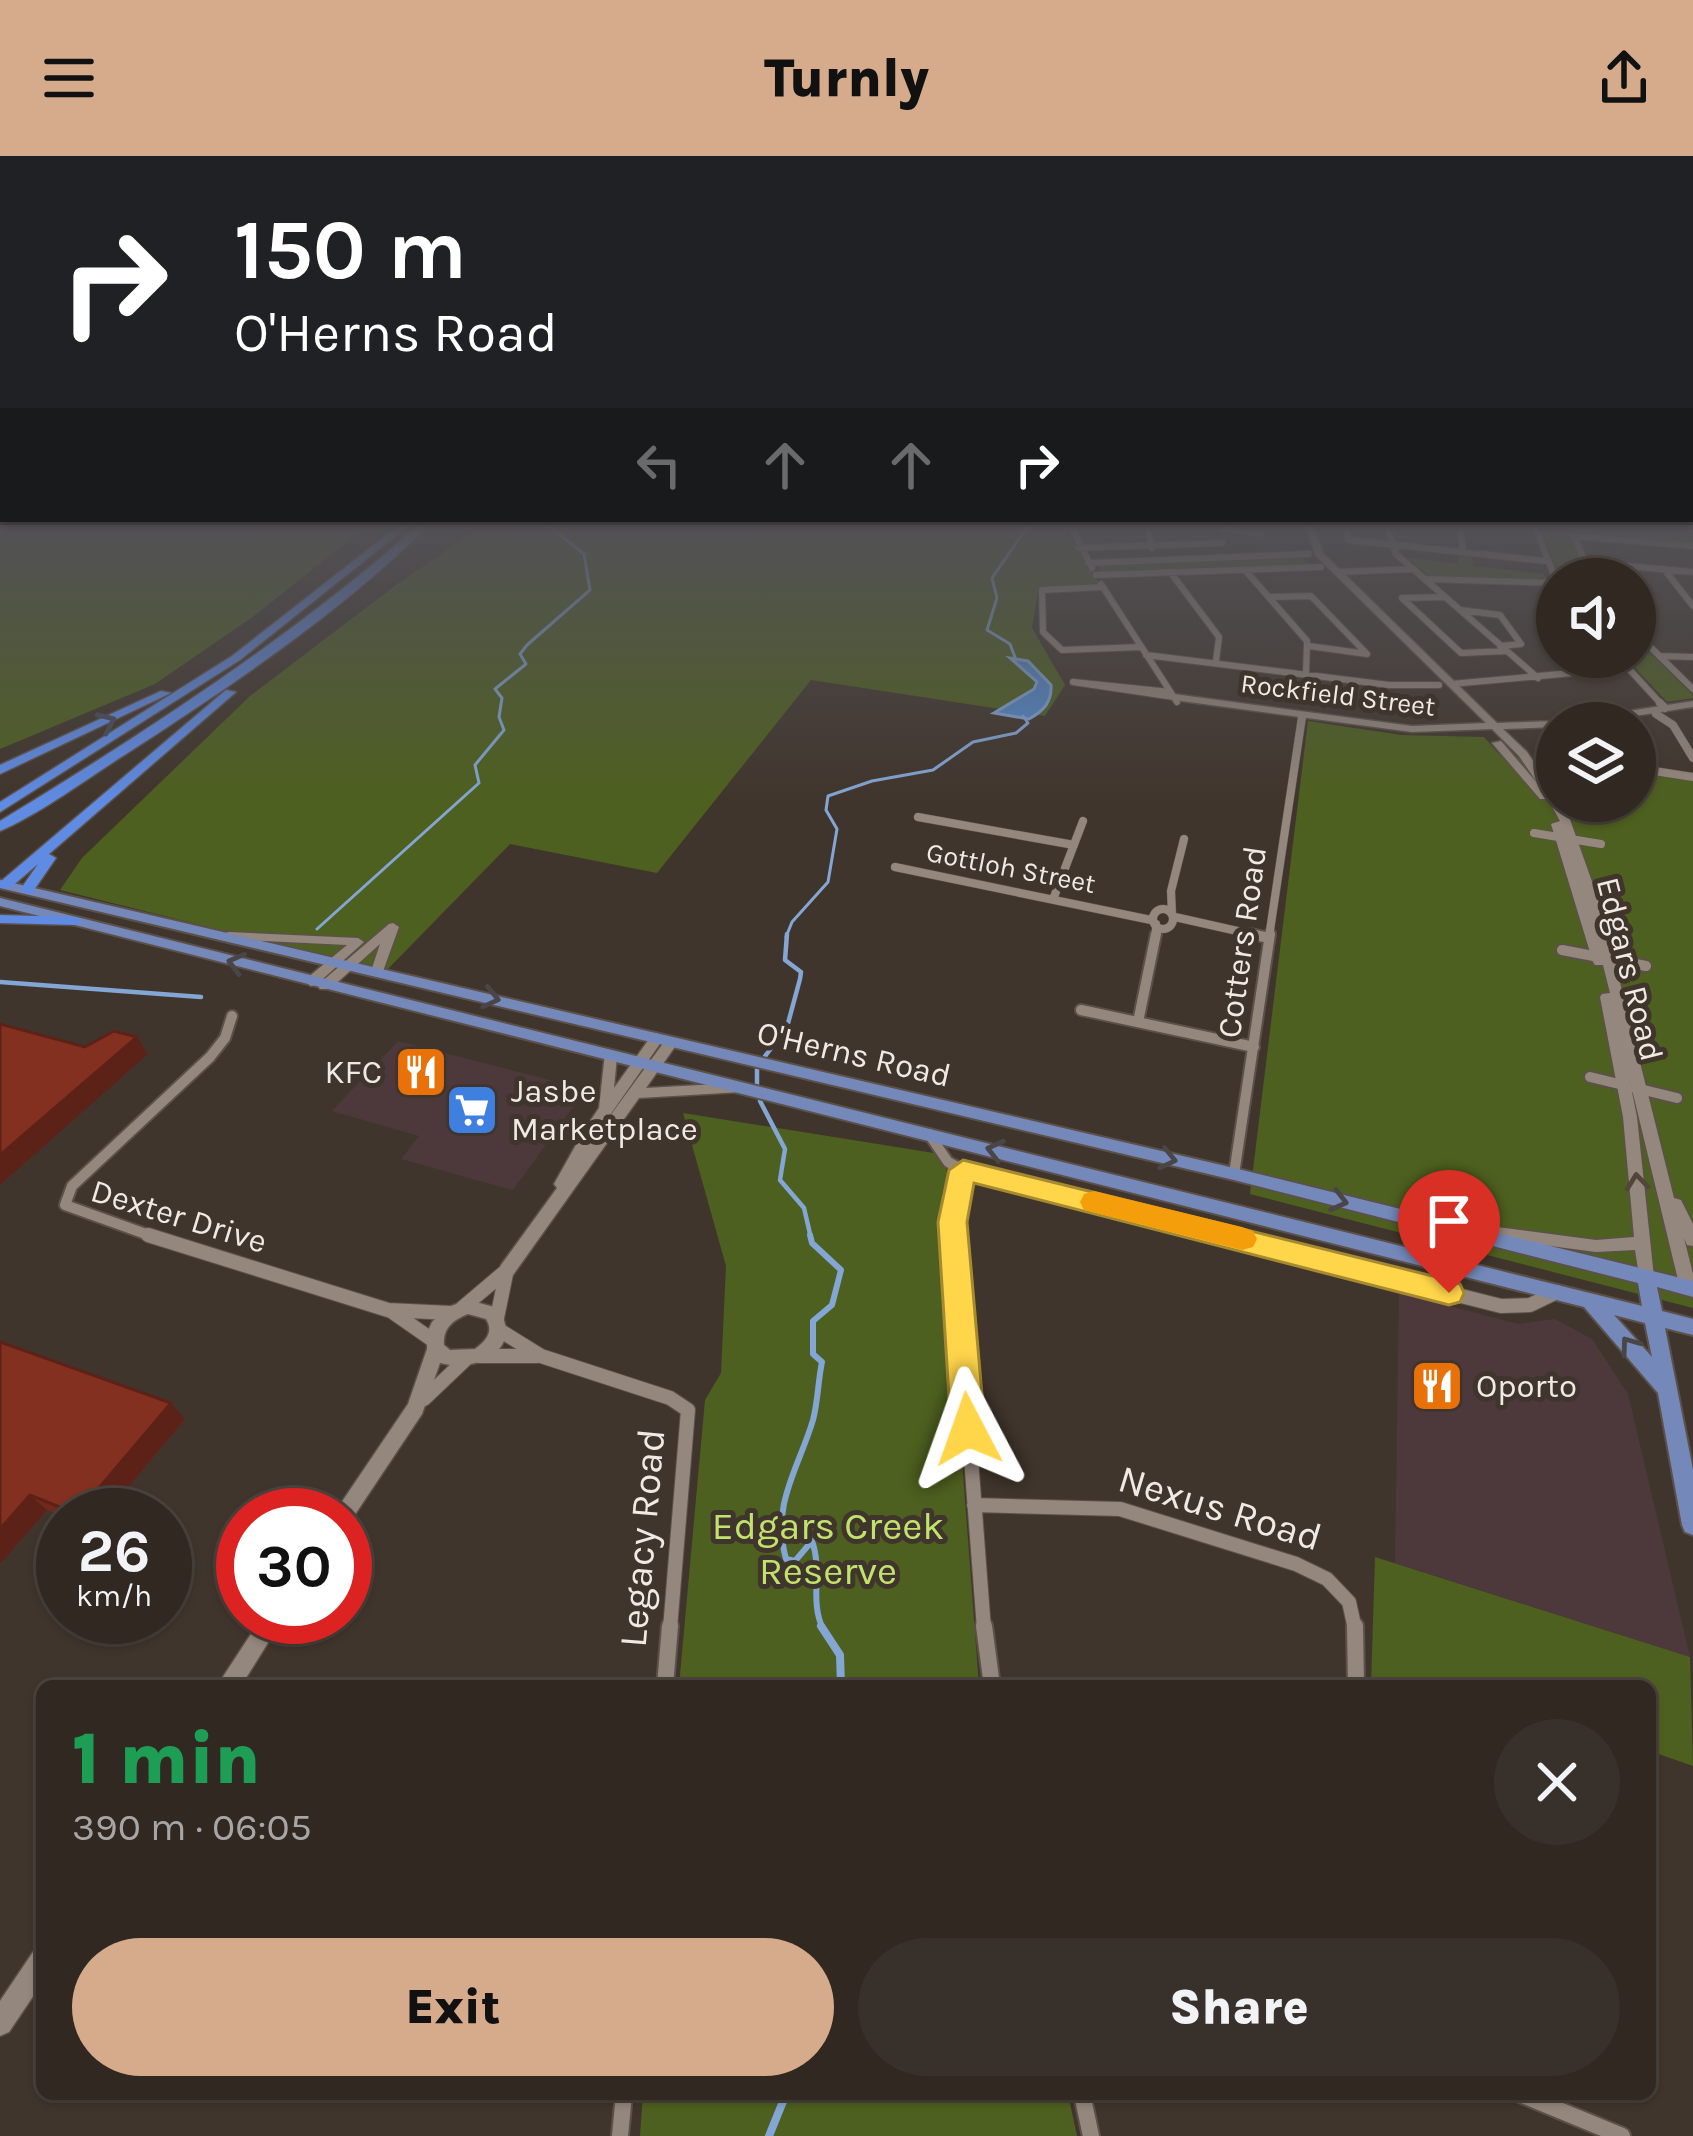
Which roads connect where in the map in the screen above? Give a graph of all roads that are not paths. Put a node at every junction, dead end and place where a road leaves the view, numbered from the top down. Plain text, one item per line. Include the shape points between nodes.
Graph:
1 (287, 618) edge
2 (290, 618) edge
3 (315, 618) edge
4 (317, 618) edge
5 (1037, 618) edge
6 (1123, 618) edge
7 (1205, 618) edge
8 (1286, 618) edge
9 (1332, 618) edge
10 (1378, 618) edge
11 (1424, 618) edge
12 (1469, 618) edge
13 (1501, 618) edge
14 (1309, 646) junction
15 (1504, 649) junction
16 (1144, 651) junction
17 (1656, 652) edge
18 (1366, 654) junction
19 (1660, 656) junction
20 (1693, 657) edge
21 (1216, 661) junction
22 (1377, 665) dead end
23 (1306, 674) junction
24 (1546, 678) edge
25 (1635, 678) edge
26 (1538, 679) junction
27 (1445, 684) junction
28 (1110, 687) dead end
29 (1693, 689) edge
30 (1174, 698) junction
31 (1693, 706) edge
32 (1661, 711) junction
33 (1656, 712) edge
34 (1656, 712) edge
35 (1303, 716) junction
36 (1536, 727) edge
37 (1491, 730) junction
38 (1693, 758) edge
39 (0, 770) edge
40 (1656, 772) edge
41 (1693, 777) edge
42 (0, 808) edge
43 (918, 817) dead end
44 (1083, 821) dead end
45 (0, 826) edge
46 (71, 831) junction
47 (1534, 833) dead end
48 (1184, 839) dead end
49 (1569, 839) junction
50 (1601, 844) dead end
51 (1074, 845) junction
52 (895, 867) dead end
53 (2, 886) edge
54 (27, 890) junction
55 (1171, 891) junction
56 (1054, 897) junction
57 (0, 902) edge
58 (1154, 917) junction
59 (0, 920) edge
60 (1172, 920) junction
61 (76, 921) junction
62 (230, 937) junction
63 (1269, 938) junction
64 (1156, 948) junction
65 (1562, 950) dead end
66 (1602, 957) junction
67 (342, 963) junction
68 (1646, 966) dead end
69 (377, 971) junction
70 (318, 984) junction
71 (1081, 1010) dead end
72 (232, 1016) dead end
73 (1138, 1022) junction
74 (664, 1039) junction
75 (1254, 1047) junction
76 (610, 1056) junction
77 (646, 1065) junction
78 (1590, 1078) dead end
79 (739, 1088) junction
80 (1632, 1088) junction
81 (637, 1093) junction
82 (1677, 1098) dead end
83 (604, 1114) junction
84 (929, 1134) junction
85 (963, 1170) junction
86 (1234, 1174) junction
87 (1662, 1181) junction
88 (547, 1213) junction
89 (1444, 1227) junction
90 (1693, 1240) edge
91 (1643, 1243) junction
92 (507, 1270) junction
93 (1646, 1277) junction
94 (1690, 1288) edge
95 (1557, 1292) junction
96 (1589, 1300) junction
97 (388, 1310) junction
98 (455, 1311) junction
99 (1693, 1315) edge
100 (1653, 1316) junction
101 (498, 1324) junction
102 (1693, 1327) edge
103 (435, 1345) junction
104 (541, 1356) junction
105 (472, 1358) junction
106 (1668, 1390) junction
107 (416, 1408) junction
108 (361, 1488) edge
109 (974, 1505) junction
110 (1693, 1526) edge
111 (256, 1644) edge
112 (232, 1680) edge
113 (666, 1680) edge
114 (991, 1680) edge
115 (1356, 1680) edge
116 (36, 1970) edge
117 (0, 2023) edge
118 (623, 2100) edge
119 (1083, 2100) edge
120 (1535, 2100) edge
121 (620, 2136) edge
122 (1091, 2136) edge
123 (1622, 2136) edge

39 -> 1 highway via 142,705
2 - 42 highway
3 - 45 highway
4 - 46 highway
5 - 16 street via 1062,650
6 - 16 street
7 - 21 street via 1219,637
8 - 14 street
9 - 18 street
10 - 27 main road, Edgars Road
11 - 15 street via 1461,653
12 - 15 street
13 - 15 street via 1521,644
14 - 18 street
14 - 23 street
15 - 26 street
16 - 21 street
16 - 30 street
17 - 19 street
18 - 22 street
19 - 20 street
19 - 29 street
21 - 23 street
23 - 27 street via 1389,686
24 - 26 street
25 - 32 street
26 - 27 street
27 - 37 main road, Edgars Road
28 - 30 street, Rockfield Street
30 - 35 main road, Rockfield Street
31 - 32 main road
32 - 33 main road
32 - 34 main road
32 - 38 street
35 - 37 main road, Rockfield Street via 1398,732
35 - 63 street, Cotters Road
36 - 37 main road, Rockfield Street
37 - 49 main road, Edgars Road via 1538,771
40 - 41 street
43 - 51 street
44 - 51 street
46 - 53 highway
46 - 54 highway
47 - 49 street
48 - 55 street
49 - 50 street
49 - 66 main road, Edgars Road
51 - 56 street
52 - 56 street, Gottloh Street
53 - 54 main road, O'Herns Road
54 - 62 main road, O'Herns Road
55 - 58 street
55 - 60 street
56 - 58 street, Gottloh Street
57 - 61 main road, O'Herns Road
58 - 60 street, Gottloh Street
58 - 64 street
59 - 61 highway
60 - 63 street
60 - 64 street
70 -> 61 main road, O'Herns Road
62 - 67 main road, O'Herns Road
62 - 67 main road via 358,942
63 - 75 street, Cotters Road
64 - 73 street
65 - 66 street
66 - 68 street
66 - 80 main road, Edgars Road
67 - 69 main road, O'Herns Road
67 - 69 main road via 393,927
67 - 70 main road
69 -> 74 main road, O'Herns Road
70 - 76 main road, O'Herns Road
71 - 73 street
72 - 97 street, Dexter Drive via 210,1057 72,1186 64,1205
73 - 75 street
74 - 77 main road
74 -> 86 main road, O'Herns Road
75 - 86 street, Cotters Road
76 - 77 main road, O'Herns Road
76 - 83 main road
77 - 79 main road, O'Herns Road
77 - 81 main road
77 - 83 main road
78 - 80 street
79 - 81 main road
79 - 84 main road, O'Herns Road
80 - 82 street
80 - 87 main road, Edgars Road
91 -> 80 main road, Edgars Road
81 - 88 main road
83 - 88 main road
84 - 85 street
95 -> 84 main road, O'Herns Road
85 - 95 street, O'Herns Road via 1501,1306
85 - 109 street via 952,1222
86 -> 89 main road, O'Herns Road
87 - 90 main road
87 - 94 main road, Edgars Road
88 - 92 main road
89 - 91 main road via 1596,1246
89 - 93 main road, O'Herns Road
91 - 93 main road, Edgars Road
92 - 98 street
92 - 101 street
93 - 94 main road, O'Herns Road
93 - 100 main road, Edgars Road
94 - 99 main road, Edgars Road
95 - 96 main road, O'Herns Road
96 - 100 main road, O'Herns Road
106 -> 96 main road
97 - 98 street, Dexter Drive
97 - 103 street, Dexter Drive
98 - 101 main road via 477,1307
98 - 103 main road via 438,1326
100 - 102 main road, O'Herns Road
100 - 106 main road, Edgars Road
101 - 104 street, Legacy Road
101 - 105 main road via 493,1344
103 - 105 main road via 447,1358
103 - 107 main road
104 - 105 street, Legacy Road
104 - 113 street, Legacy Road via 688,1410
105 - 107 street
106 - 110 main road, Edgars Road
107 - 108 main road
109 - 114 street
109 - 115 street, Nexus Road via 1120,1509 1297,1564 1349,1602
111 - 112 main road
116 - 117 main road
118 - 121 street
119 - 122 street
120 - 123 street

